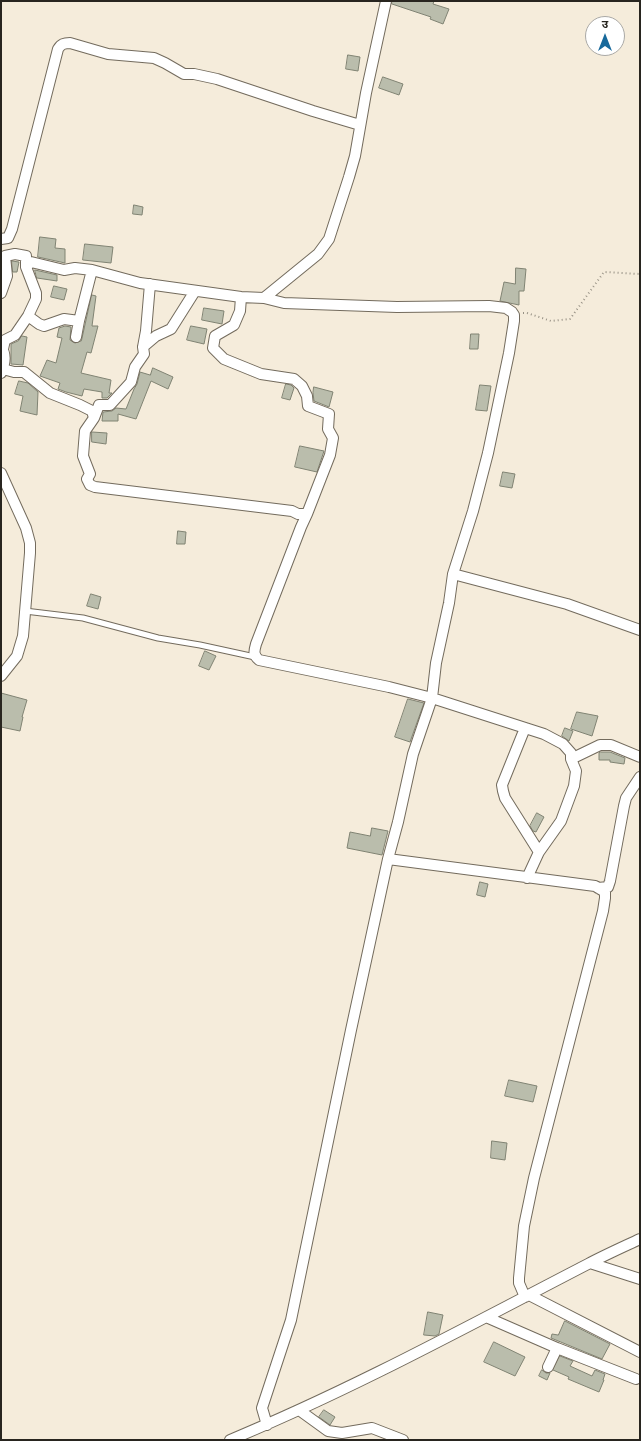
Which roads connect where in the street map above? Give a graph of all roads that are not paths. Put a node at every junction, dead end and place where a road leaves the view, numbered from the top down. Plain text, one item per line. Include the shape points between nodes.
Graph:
1 (386, 1) edge
2 (360, 125) junction
3 (1, 239) edge
4 (3, 259) edge
5 (26, 267) junction
6 (92, 270) junction
7 (150, 284) junction
8 (195, 291) junction
9 (1, 293) edge
10 (241, 297) junction
11 (264, 298) junction
12 (28, 316) junction
13 (79, 321) junction
14 (76, 337) dead end
15 (143, 347) junction
16 (2, 348) edge
17 (2, 371) edge
18 (94, 418) junction
19 (1, 474) edge
20 (307, 514) junction
21 (453, 574) junction
22 (25, 611) junction
23 (640, 630) edge
24 (255, 657) junction
25 (1, 676) edge
26 (432, 698) junction
27 (525, 728) junction
28 (640, 757) edge
29 (571, 759) junction
30 (640, 777) edge
31 (539, 852) junction
32 (388, 859) junction
33 (527, 878) junction
34 (598, 888) junction
35 (640, 1239) edge
36 (590, 1263) junction
37 (640, 1278) edge
38 (527, 1296) junction
39 (486, 1317) junction
40 (557, 1348) junction
41 (640, 1352) edge
42 (548, 1367) dead end
43 (636, 1379) dead end
44 (299, 1410) junction
45 (267, 1424) junction
46 (230, 1440) edge
47 (403, 1440) edge

1 - 2 street
2 - 3 street via 217,79 184,74 154,58 108,54 65,43 58,49 12,229 8,238
2 - 11 street via 355,156 329,239 318,254
4 - 5 street via 15,254 26,256
4 - 9 street via 7,276
5 - 6 street via 31,262 64,270
5 - 12 street via 36,293 36,300
6 - 7 street
6 - 13 street
7 - 8 street
7 - 15 street
8 - 10 street
8 - 15 street via 171,329 156,336
10 - 11 street
10 - 20 street via 240,311 234,325 215,336 213,348 224,359 261,374 294,379 302,386 308,406 329,414 328,429 333,438 330,455
11 - 21 street via 279,302 397,307 489,306 506,308 512,312 514,321 509,353 488,453
12 - 13 street via 44,326 64,319
12 - 16 street via 15,335 5,340
13 - 14 street
15 - 18 street via 144,354 135,366 131,382 110,405 99,405
16 - 17 street via 5,355
17 - 18 street via 24,372 50,393 88,408
18 - 20 street via 85,431 83,456 90,485
19 - 22 street via 26,528 30,543
20 - 24 street via 256,644
21 - 23 street via 567,604
21 - 26 street
22 - 24 lane via 83,618 158,638
22 - 25 street via 23,636 17,656
24 - 26 street via 266,663
26 - 27 street
26 - 32 street via 413,754
27 - 29 street via 563,744 571,753
27 - 31 street via 502,785 505,798
28 - 29 street via 611,745 600,745
29 - 31 street via 576,771 574,786 561,822
30 - 34 street via 626,798 608,887
31 - 33 street
32 - 33 street
32 - 45 street via 292,1320 262,1408
33 - 34 street
34 - 38 street via 605,892 603,911 524,1226 519,1283
35 - 36 street
36 - 37 street
36 - 38 street
38 - 39 street
38 - 41 street
39 - 40 street
39 - 44 street
40 - 42 street
40 - 43 street
44 - 45 street
44 - 47 street via 328,1431 342,1433 372,1428
45 - 46 street

